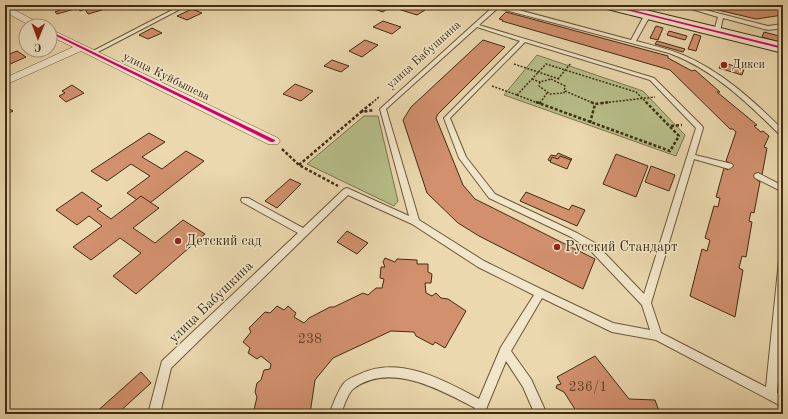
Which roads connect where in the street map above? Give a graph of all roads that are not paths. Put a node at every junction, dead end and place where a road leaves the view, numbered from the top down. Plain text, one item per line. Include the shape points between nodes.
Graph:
1 (186, 5) edge
2 (608, 5) edge
3 (680, 5) edge
4 (498, 6) edge
5 (5, 8) edge
6 (648, 14) junction
7 (721, 16) junction
8 (23, 18) edge
9 (475, 25) junction
10 (783, 26) edge
11 (717, 31) junction
12 (58, 36) edge
13 (524, 40) junction
14 (633, 42) junction
15 (82, 47) junction
16 (783, 48) edge
17 (94, 52) junction
18 (5, 82) edge
19 (783, 134) edge
20 (273, 141) road end
21 (691, 156) junction
22 (729, 166) dead end
23 (758, 176) dead end
24 (783, 190) edge
25 (245, 200) dead end
26 (415, 222) junction
27 (304, 232) junction
28 (783, 260) edge
29 (540, 293) junction
30 (646, 303) junction
31 (657, 336) junction
32 (504, 351) junction
33 (771, 395) junction
34 (783, 402) edge
35 (480, 410) edge
36 (154, 414) edge
37 (335, 414) edge
38 (537, 414) edge

1 - 17 lane
2 - 6 street
3 - 7 lane
4 - 9 lane, улица Бабушкина
4 - 14 lane
5 - 8 street
6 - 11 street
6 - 14 lane
7 - 10 lane via 768,28
7 - 11 lane
9 - 13 lane
9 - 26 lane, улица Бабушкина via 383,109
11 - 16 street
12 - 15 street, улица Куйбышева
13 - 21 lane via 652,79 700,128
13 - 30 lane via 447,118 463,158 492,196 592,246
14 - 19 lane via 682,57 703,68 764,115
15 - 17 street, улица Куйбышева
15 - 18 street
17 - 20 street, улица Куйбышева
21 - 22 lane
21 - 30 lane
23 - 24 lane
25 - 27 lane
26 - 27 lane, улица Бабушкина via 347,191
26 - 29 lane via 481,264
27 - 36 lane, улица Бабушкина via 166,365
28 - 33 lane
29 - 31 lane via 612,327
29 - 32 lane
30 - 31 lane
31 - 33 lane
32 - 35 lane
32 - 38 lane via 527,383 539,410
33 - 34 lane
35 - 37 lane via 453,391 404,372 373,374 348,386

